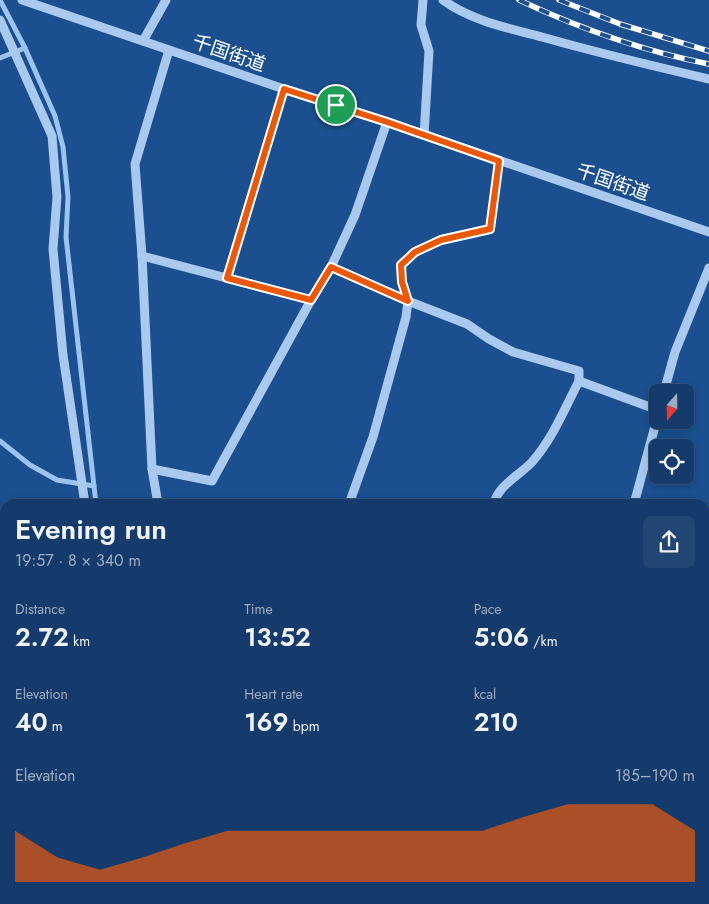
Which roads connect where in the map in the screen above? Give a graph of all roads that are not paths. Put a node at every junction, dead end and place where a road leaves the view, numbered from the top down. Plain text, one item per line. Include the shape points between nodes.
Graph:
1 (22, 0) edge
2 (166, 0) edge
3 (423, 0) edge
4 (443, 0) edge
5 (36, 2) edge
6 (0, 20) edge
7 (143, 41) junction
8 (169, 50) junction
9 (709, 79) edge
10 (284, 89) junction
11 (387, 122) junction
12 (424, 135) junction
13 (499, 161) junction
14 (709, 232) edge
15 (142, 256) junction
16 (331, 267) junction
17 (709, 268) edge
18 (227, 278) junction
19 (311, 300) junction
20 (408, 301) junction
21 (579, 381) junction
22 (666, 384) edge
23 (649, 407) edge
24 (654, 429) edge
25 (152, 469) junction
26 (84, 499) edge
27 (157, 499) edge
28 (351, 499) edge
29 (495, 499) edge
30 (635, 499) edge

1 - 5 street, 千国街道
2 - 7 street
3 - 12 street via 421,25 429,51
4 - 9 street via 491,24
5 - 7 street, 千国街道
6 - 26 street via 52,136 57,197 53,249 63,355
7 - 8 street, 千国街道
8 - 10 street, 千国街道
8 - 15 street via 135,164
10 - 11 street, 千国街道
10 - 18 street
11 - 12 street, 千国街道
11 - 16 street via 354,215
12 - 13 street, 千国街道
13 - 14 street, 千国街道
13 - 20 street via 490,229 441,240 415,252 401,265
15 - 18 street
15 - 25 street
16 - 19 street
16 - 20 street
17 - 22 street via 674,352
18 - 19 street
19 - 25 street via 212,481
20 - 21 street via 467,324 513,352 579,371
20 - 28 street via 373,437
21 - 23 street
21 - 29 street via 551,436 532,462 495,495
24 - 30 street
25 - 27 street

